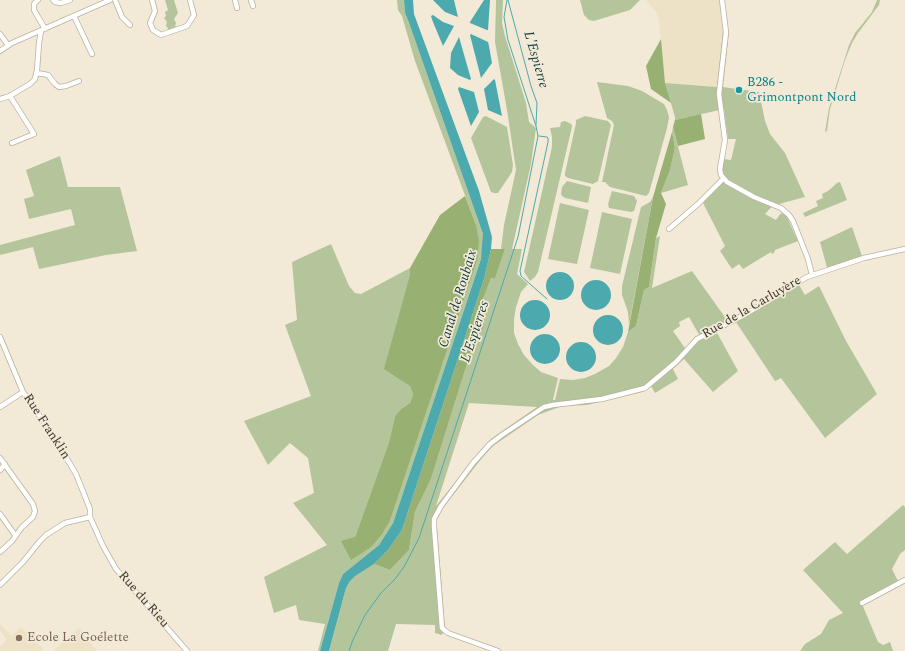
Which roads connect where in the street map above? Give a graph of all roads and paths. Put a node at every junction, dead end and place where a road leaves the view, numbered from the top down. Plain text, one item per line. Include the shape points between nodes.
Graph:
1 (38, 0) edge
2 (53, 0) edge
3 (70, 0) edge
4 (110, 0) edge
5 (115, 0) edge
6 (152, 0) edge
7 (190, 0) edge
8 (235, 0) edge
9 (251, 0) edge
10 (722, 0) edge
11 (253, 6) dead end
12 (237, 8) dead end
13 (74, 16) junction
14 (130, 25) dead end
15 (43, 30) junction
16 (0, 34) edge
17 (8, 45) junction
18 (0, 51) edge
19 (92, 54) dead end
20 (37, 74) junction
21 (79, 81) dead end
22 (10, 96) junction
23 (0, 99) edge
24 (12, 143) dead end
25 (723, 179) junction
26 (669, 229) dead end
27 (905, 249) edge
28 (812, 275) junction
29 (0, 337) edge
30 (23, 392) junction
31 (0, 407) edge
32 (0, 458) edge
33 (5, 464) junction
34 (0, 470) edge
35 (0, 514) edge
36 (90, 517) junction
37 (16, 535) junction
38 (103, 546) joint
39 (0, 552) edge
40 (905, 580) edge
41 (0, 585) edge
42 (862, 603) dead end
43 (187, 651) edge
44 (498, 651) edge

1 - 15 street via 34,4 34,10
2 - 3 street via 61,3
4 - 13 street
5 - 14 street via 122,17
6 - 7 street via 154,12 150,23 153,30 162,35 187,26 194,15
8 - 12 street
9 - 11 street
10 - 25 street via 726,32 719,94 725,140 720,169
13 - 15 street
13 - 19 street
15 - 17 street
15 - 20 street via 39,43
16 - 17 street
17 - 18 street
20 - 21 street via 48,75 59,87
20 - 22 street via 30,84
22 - 23 street
22 - 24 street via 34,134
25 - 26 street
25 - 28 street, Rue de la Carluyère via 754,197 781,208 789,215
27 - 28 street via 864,258
28 - 44 street, Rue de la Carluyère via 744,315 700,337 676,362 640,390 606,398 551,405 539,410 490,444 477,458 438,509 434,519 442,628 453,635
29 - 30 street, Rue Franklin
30 - 31 street
30 - 36 street, Rue Franklin via 67,457 90,509
32 - 33 street
33 - 34 street
33 - 37 street via 35,508 33,517
35 - 37 street
36 - 38 street, Rue Franklin
36 - 41 street via 65,523 46,535
37 - 39 street
38 - 43 street, Rue du Rieu via 116,569
40 - 42 street

